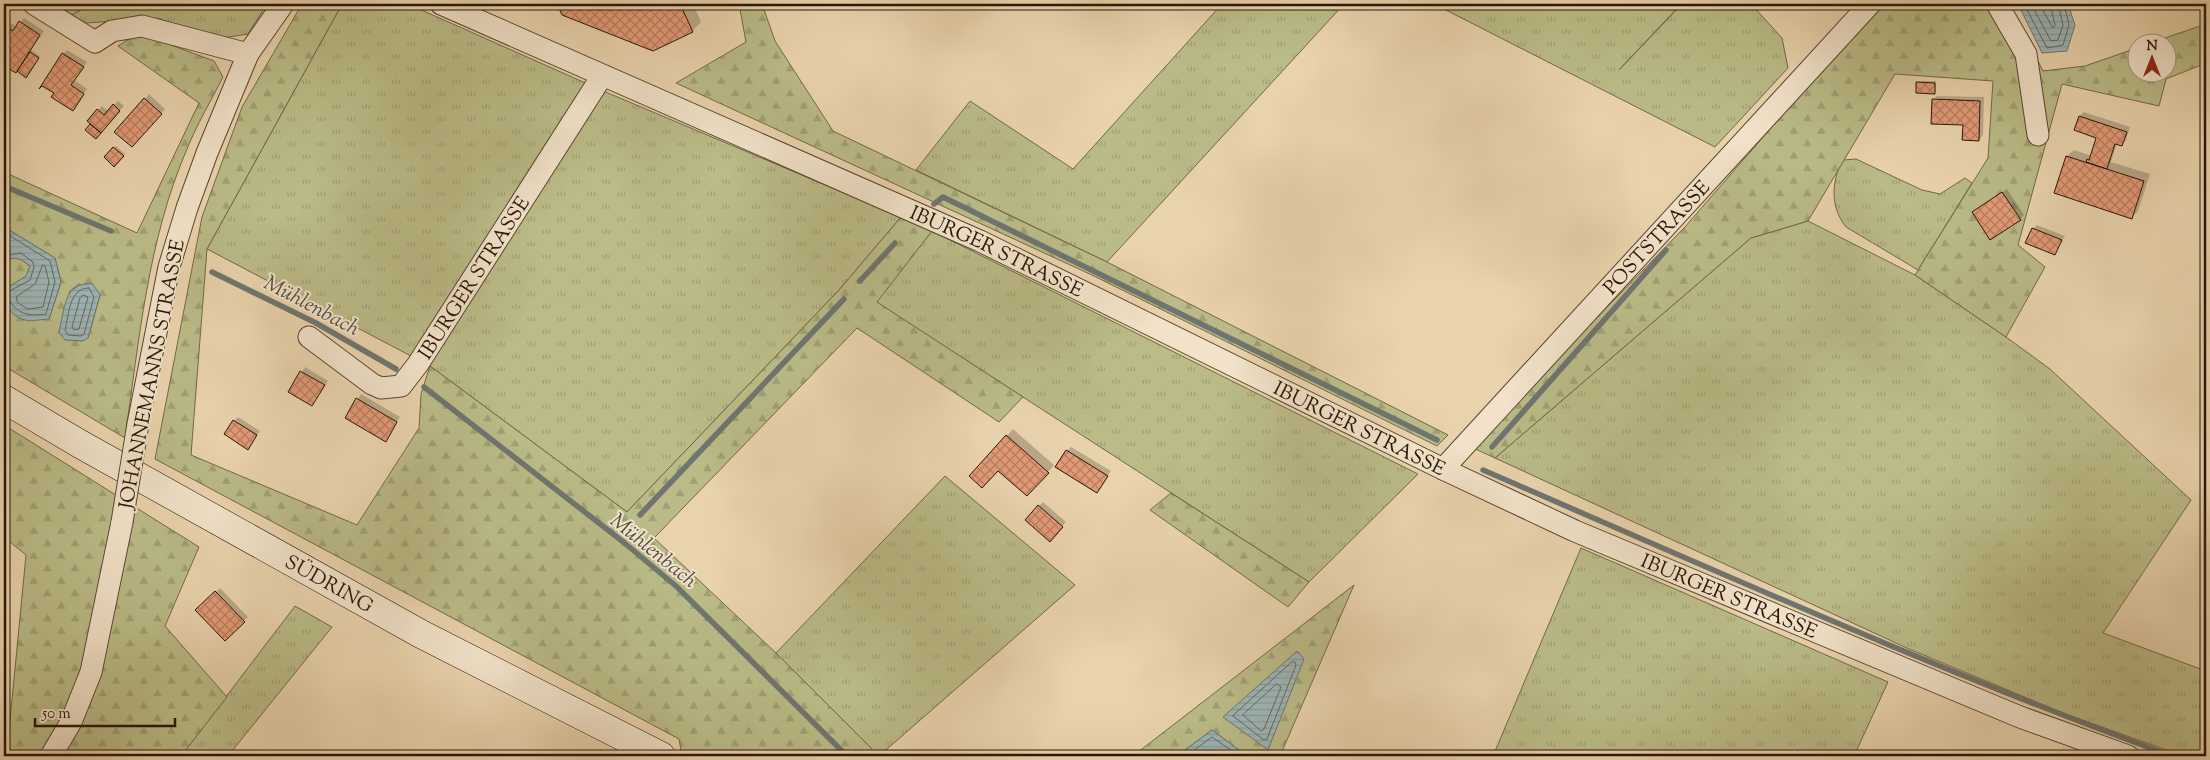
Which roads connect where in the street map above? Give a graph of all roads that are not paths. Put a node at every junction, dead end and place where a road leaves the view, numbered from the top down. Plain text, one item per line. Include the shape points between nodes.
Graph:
1 (34, 4) edge
2 (283, 4) edge
3 (441, 4) edge
4 (1870, 4) edge
5 (1997, 4) edge
6 (248, 54) junction
7 (602, 76) junction
8 (2038, 135) dead end
9 (309, 337) dead end
10 (4, 399) edge
11 (1443, 469) junction
12 (51, 756) edge
13 (661, 756) edge
14 (2128, 756) edge

1 - 6 street via 95,42 112,31 142,26
2 - 6 street, JOHANNEMANNS STRASSE
3 - 7 street, IBURGER STRASSE
4 - 11 street, POSTSTRASSE
5 - 8 street via 2026,54
6 - 12 street, JOHANNEMANNS STRASSE, bridge via 206,153 169,267 91,672 71,722
7 - 9 street, IBURGER STRASSE via 401,386 381,388 372,384
7 - 11 street, IBURGER STRASSE via 980,241
10 - 13 main road, SÜDRING via 421,634
11 - 14 street, IBURGER STRASSE via 1584,535 2020,717

